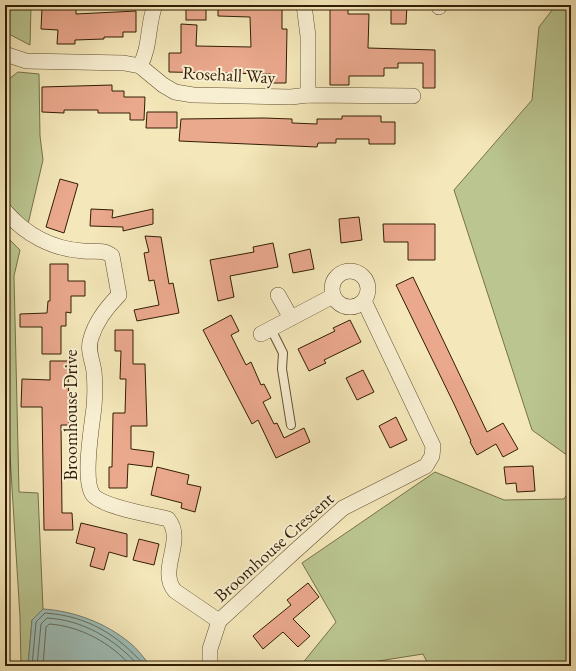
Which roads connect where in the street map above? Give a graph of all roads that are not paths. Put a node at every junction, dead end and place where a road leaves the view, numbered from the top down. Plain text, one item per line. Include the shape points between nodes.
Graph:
1 (155, 5) edge
2 (304, 5) edge
3 (5, 54) edge
4 (140, 66) junction
5 (308, 95) junction
6 (413, 96) dead end
7 (5, 211) edge
8 (278, 295) dead end
9 (333, 296) junction
10 (364, 301) junction
11 (291, 318) junction
12 (266, 332) joint
13 (292, 425) dead end
14 (219, 622) junction
15 (210, 666) edge

1 - 4 street via 147,54
2 - 5 street via 308,36
3 - 4 street via 26,61 124,63
4 - 5 street, Rosehall Way via 175,92 200,95
5 - 6 street, Rosehall Way
7 - 14 street, Broomhouse Drive via 41,241 82,251 106,251 112,256 119,295 106,308 91,338 89,352 94,372 94,408 90,425 88,483 94,495 111,505 168,519 173,525 175,535 168,576 170,585
8 - 11 street
9 - 10 street via 336,301 347,307
9 - 10 street via 332,284 339,274 350,270 362,274 368,284
9 - 11 street
10 - 14 street, Broomhouse Crescent via 433,446 432,456 426,466 343,508
11 - 12 street
12 - 13 lane via 283,353 282,369
14 - 15 street, Broomhouse Crescent via 210,649

